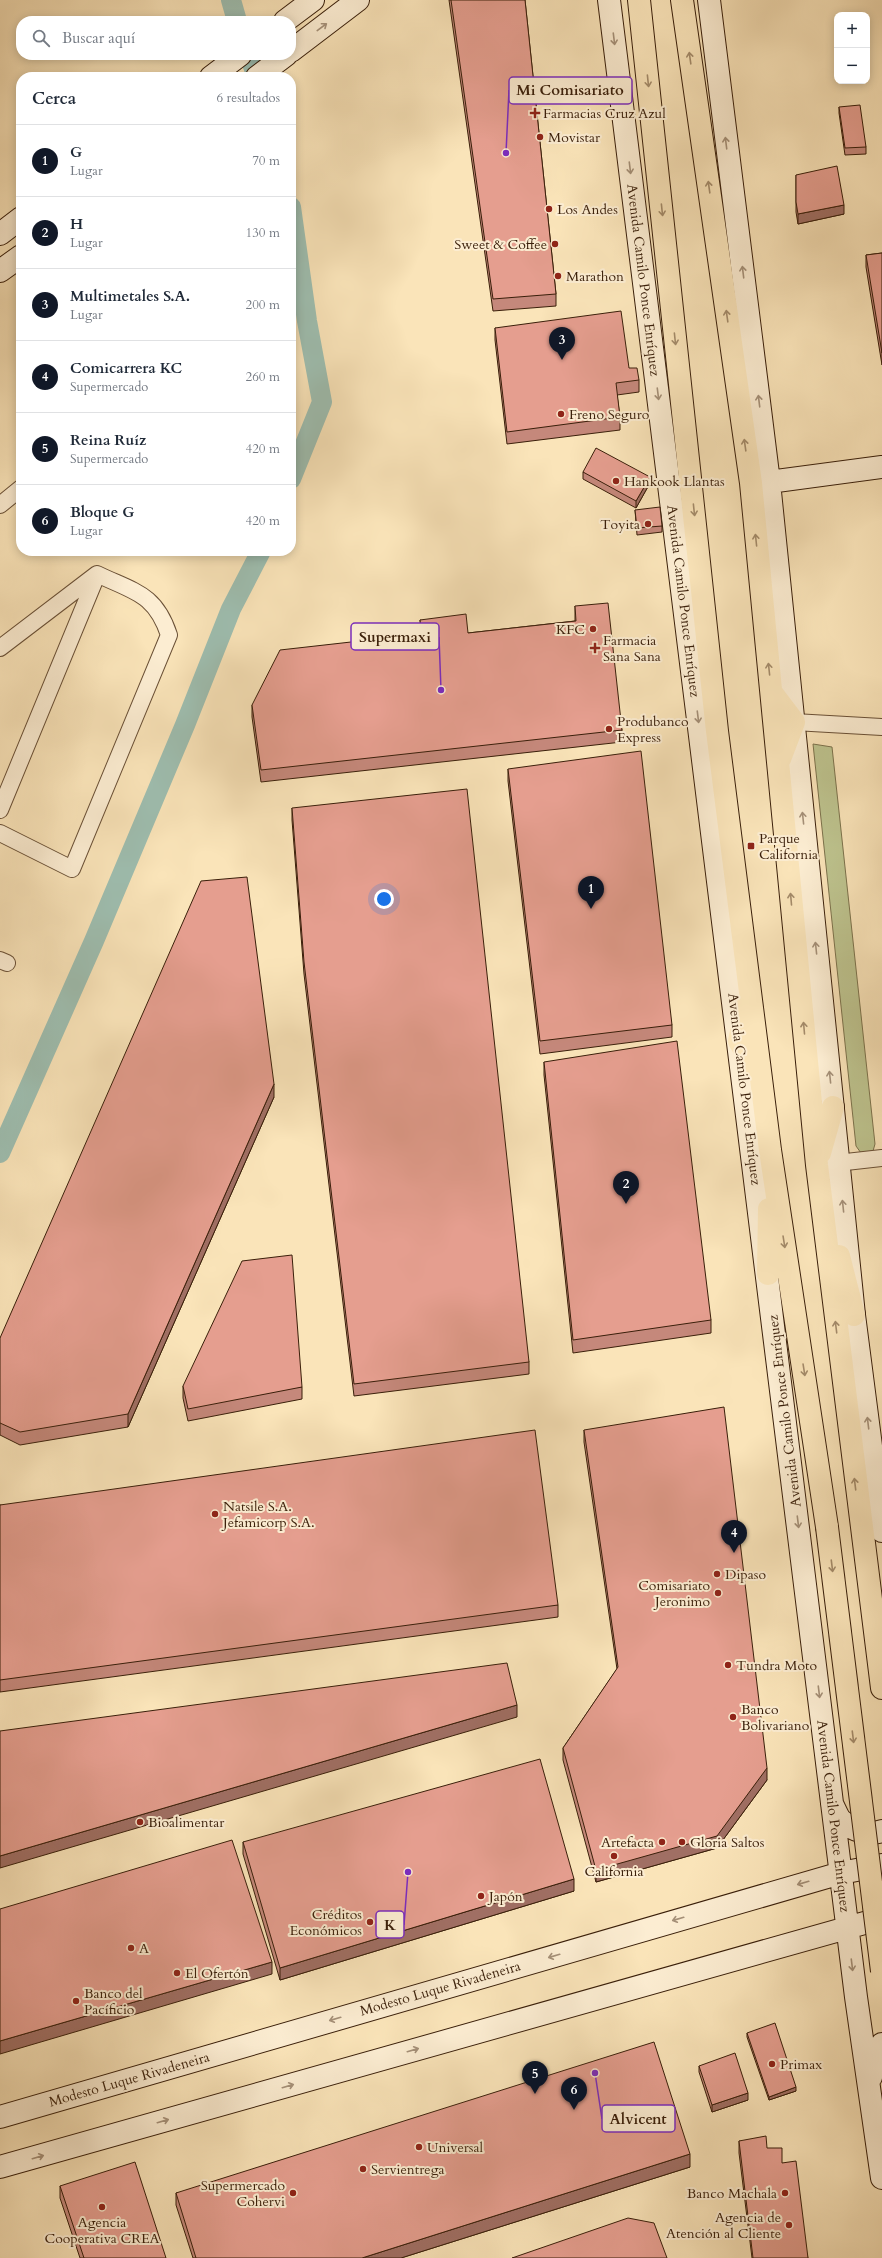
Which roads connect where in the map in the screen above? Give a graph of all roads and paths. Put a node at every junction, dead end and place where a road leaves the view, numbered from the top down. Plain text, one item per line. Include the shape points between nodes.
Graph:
1 (313, 0) edge
2 (358, 0) edge
3 (609, 0) edge
4 (639, 0) edge
5 (682, 0) edge
6 (709, 0) edge
7 (292, 16) edge
8 (296, 47) edge
9 (233, 60) edge
10 (279, 60) edge
11 (218, 72) edge
12 (264, 72) edge
13 (16, 222) edge
14 (0, 234) edge
15 (16, 260) edge
16 (0, 272) edge
17 (882, 467) edge
18 (760, 482) junction
19 (16, 492) edge
20 (0, 505) edge
21 (97, 574) junction
22 (0, 648) edge
23 (772, 693) junction
24 (794, 722) junction
25 (882, 727) edge
26 (778, 764) junction
27 (0, 810) edge
28 (0, 833) edge
29 (750, 992) junction
30 (738, 1041) junction
31 (760, 1076) junction
32 (833, 1107) junction
33 (770, 1150) junction
34 (882, 1158) edge
35 (838, 1163) junction
36 (816, 1165) junction
37 (768, 1274) junction
38 (854, 1315) junction
39 (882, 1531) edge
40 (882, 1688) edge
41 (832, 1804) junction
42 (882, 1831) edge
43 (882, 1864) edge
44 (841, 1872) junction
45 (882, 1918) edge
46 (848, 1926) junction
47 (882, 1971) edge
48 (882, 2044) edge
49 (870, 2084) junction
50 (0, 2116) edge
51 (0, 2167) edge
52 (882, 2178) edge

1 - 7 main road
8 -> 2 main road
3 -> 30 main road, Avenida Camilo Ponce Enríquez
4 -> 29 main road, Avenida Camilo Ponce Enríquez via 716,723
18 -> 5 main road
18 -> 6 main road
9 - 11 main road
10 - 12 main road
13 - 14 main road
15 - 16 main road
17 - 18 main road
23 -> 18 main road
18 - 24 main road
19 - 20 street
21 - 22 street
21 - 27 street
21 - 28 street via 148,599 163,616 169,635 72,869
23 - 24 main road
23 - 26 main road
24 - 25 street
24 - 26 main road
32 -> 24 main road
36 -> 26 main road
29 - 30 main road
29 - 31 main road, Avenida Camilo Ponce Enríquez
30 - 31 main road
30 - 37 main road, Avenida Camilo Ponce Enríquez
31 - 33 main road, Avenida Camilo Ponce Enríquez
32 - 35 main road
32 - 36 main road
33 - 37 main road
33 -> 47 main road, Avenida Camilo Ponce Enríquez, bridge via 827,1527
34 - 35 street
35 - 36 street
38 -> 35 main road
36 - 38 main road
40 -> 36 main road
37 -> 41 main road, Avenida Camilo Ponce Enríquez
39 -> 38 main road
41 - 42 main road via 841,1821 858,1831
41 - 44 main road, Avenida Camilo Ponce Enríquez
43 - 44 main road, Modesto Luque Rivadeneira
44 - 46 main road, Avenida Camilo Ponce Enríquez
44 -> 50 main road, Modesto Luque Rivadeneira
45 - 46 main road
46 -> 49 main road, Avenida Camilo Ponce Enríquez
51 -> 46 main road
48 - 49 main road via 875,2058
49 - 52 main road, Avenida Camilo Ponce Enríquez

